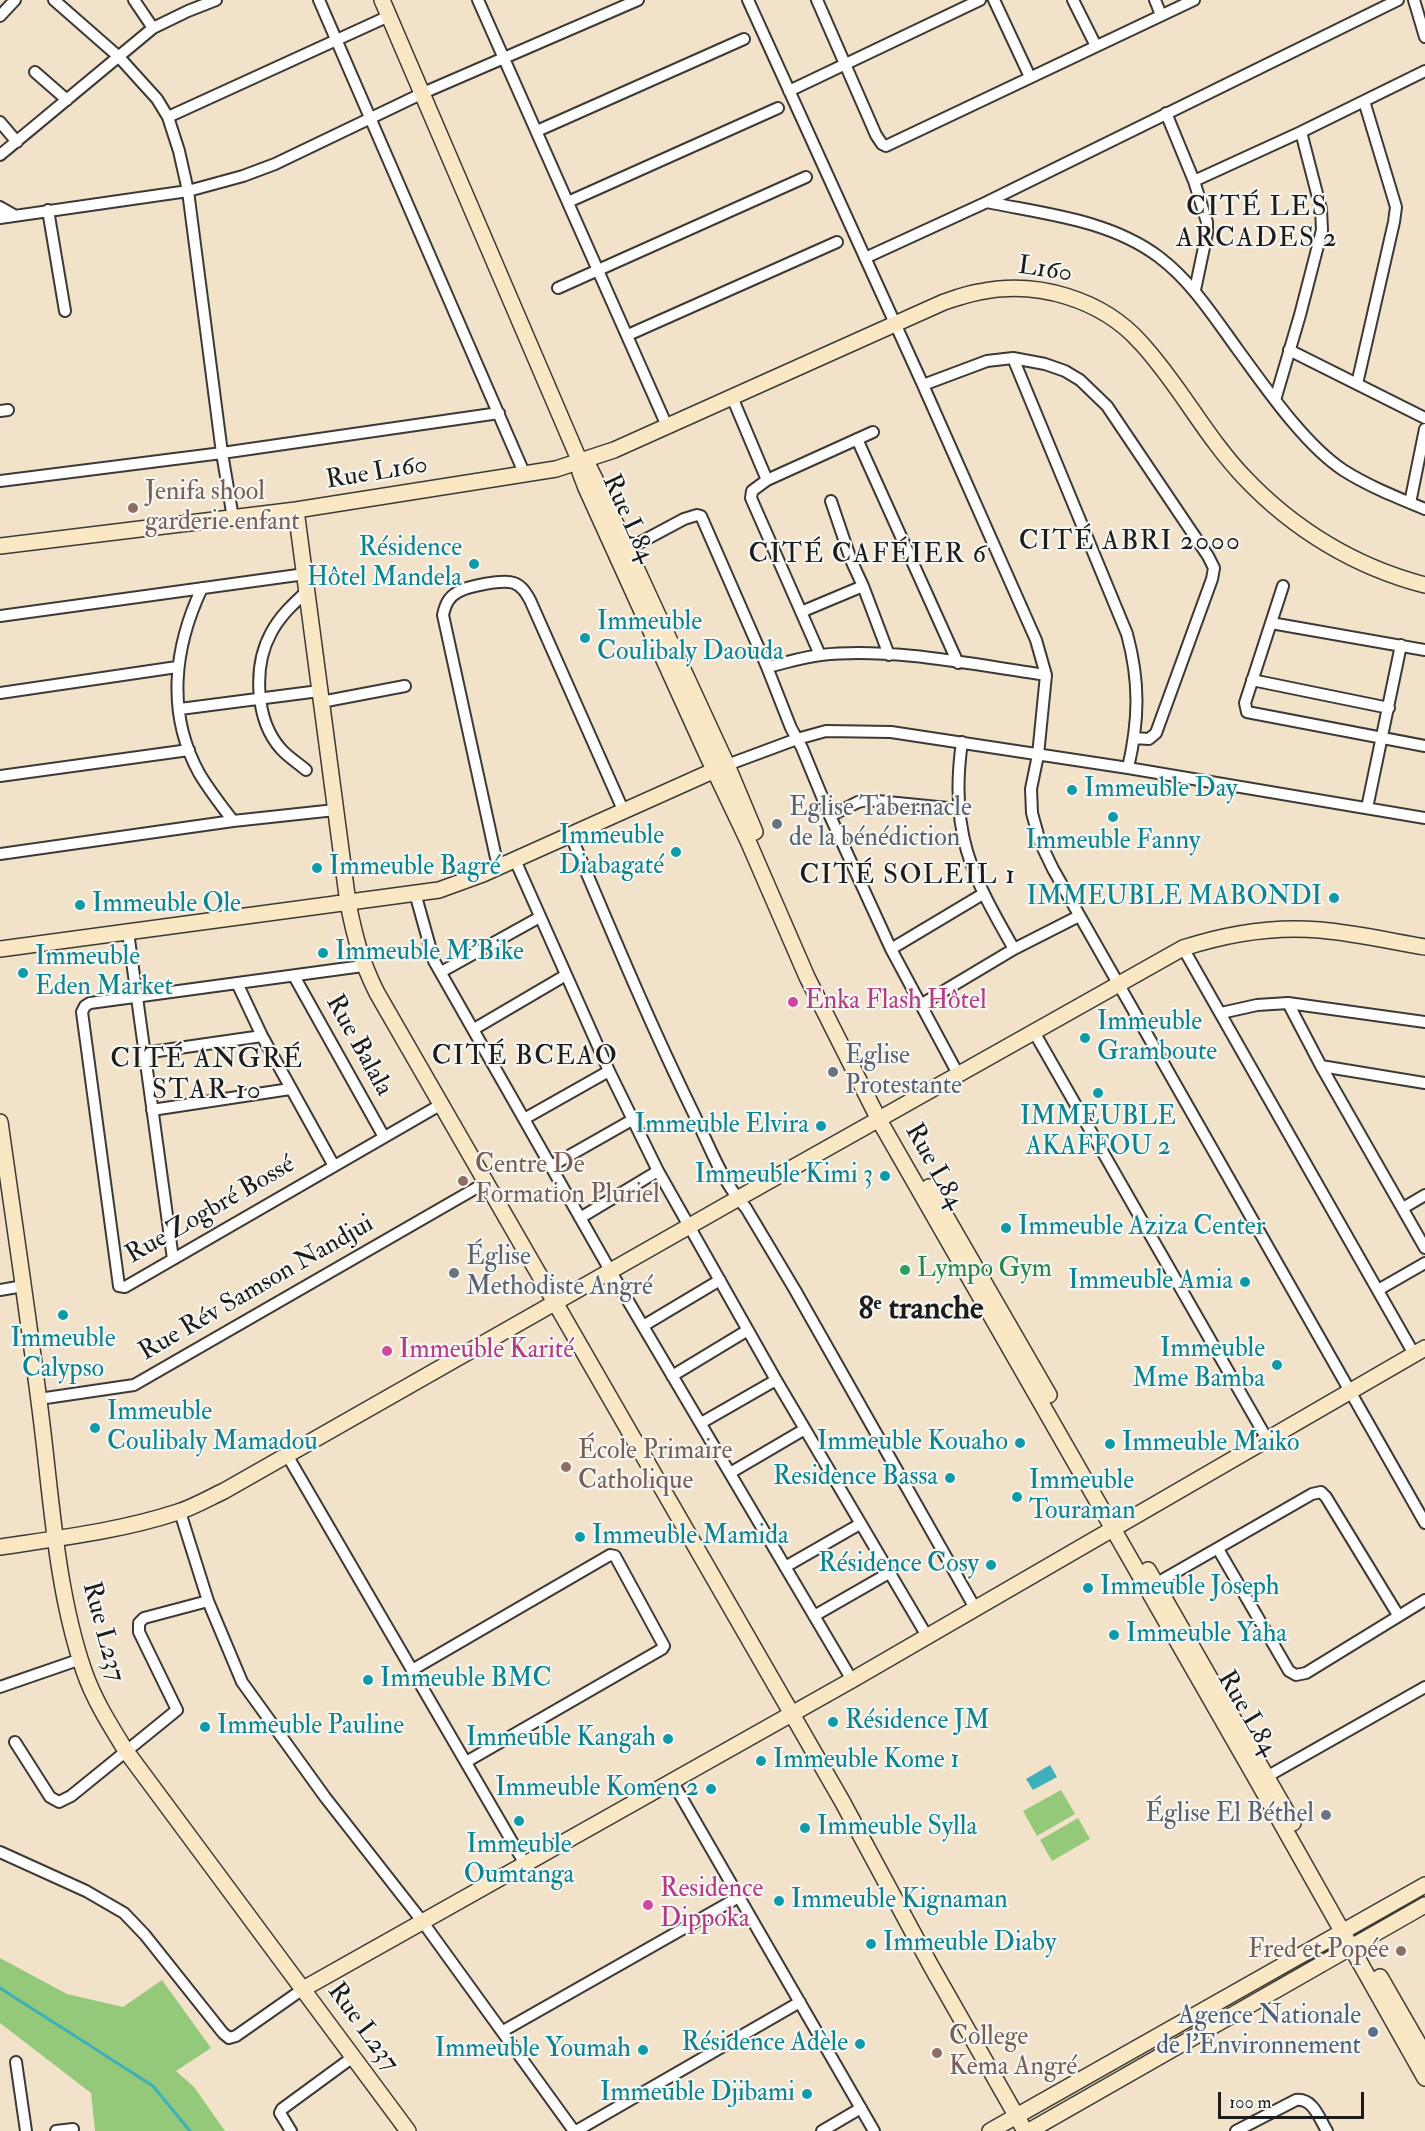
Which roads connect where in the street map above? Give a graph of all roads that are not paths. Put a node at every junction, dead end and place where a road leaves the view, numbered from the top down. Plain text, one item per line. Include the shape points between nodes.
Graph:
1 (15, 0) edge
2 (54, 0) edge
3 (134, 0) edge
4 (216, 0) edge
5 (319, 0) edge
6 (382, 0) edge
7 (478, 0) edge
8 (638, 0) edge
9 (748, 0) edge
10 (817, 0) edge
11 (980, 0) edge
12 (994, 0) edge
13 (1073, 0) edge
14 (1155, 0) edge
15 (1194, 0) edge
16 (1398, 0) edge
17 (1414, 0) edge
18 (616, 4) edge
19 (1161, 15) junction
20 (0, 16) edge
21 (389, 16) junction
22 (153, 28) junction
23 (1425, 37) edge
24 (744, 39) dead end
25 (336, 41) junction
26 (1096, 46) junction
27 (119, 57) junction
28 (504, 59) junction
29 (844, 64) junction
30 (1425, 71) edge
31 (35, 72) dead end
32 (1030, 77) junction
33 (789, 91) junction
34 (423, 93) junction
35 (67, 100) junction
36 (1364, 100) junction
37 (778, 108) dead end
38 (1166, 113) junction
39 (168, 117) junction
40 (369, 118) junction
41 (0, 122) edge
42 (537, 131) junction
43 (1301, 132) junction
44 (18, 142) junction
45 (0, 155) edge
46 (806, 177) dead end
47 (1194, 181) junction
48 (188, 191) junction
49 (568, 202) junction
50 (987, 202) junction
51 (0, 207) edge
52 (48, 210) junction
53 (14, 215) junction
54 (0, 218) edge
55 (837, 242) dead end
56 (865, 258) junction
57 (598, 270) junction
58 (558, 288) dead end
59 (1196, 290) junction
60 (64, 311) dead end
61 (896, 324) junction
62 (628, 335) junction
63 (1289, 350) junction
64 (1013, 358) junction
65 (1357, 384) junction
66 (923, 385) junction
67 (732, 397) junction
68 (1275, 400) junction
69 (499, 413) junction
70 (1425, 418) edge
71 (667, 426) junction
72 (1425, 429) edge
73 (873, 432) dead end
74 (857, 439) junction
75 (222, 453) junction
76 (580, 462) junction
77 (525, 475) junction
78 (767, 480) junction
79 (0, 481) edge
80 (831, 501) dead end
81 (1410, 503) junction
82 (1425, 509) edge
83 (296, 510) junction
84 (233, 518) junction
85 (0, 546) edge
86 (626, 550) junction
87 (305, 574) junction
88 (1425, 585) edge
89 (862, 586) junction
90 (1283, 586) dead end
91 (202, 588) junction
92 (307, 591) junction
93 (801, 612) junction
94 (0, 616) edge
95 (1271, 623) junction
96 (1401, 645) junction
97 (1425, 650) edge
98 (820, 655) junction
99 (889, 655) junction
100 (958, 663) junction
101 (177, 667) junction
102 (767, 667) junction
103 (1046, 675) junction
104 (1252, 680) junction
105 (405, 686) dead end
106 (0, 693) edge
107 (320, 696) junction
108 (260, 698) junction
109 (1389, 708) junction
110 (180, 710) junction
111 (1134, 738) junction
112 (796, 739) junction
113 (1383, 739) junction
114 (962, 742) junction
115 (1425, 746) edge
116 (189, 750) junction
117 (1038, 755) junction
118 (721, 768) junction
119 (1128, 768) junction
120 (306, 770) dead end
121 (0, 776) edge
122 (1367, 808) junction
123 (958, 809) junction
124 (335, 810) junction
125 (624, 812) junction
126 (830, 816) junction
127 (1425, 818) edge
128 (233, 821) junction
129 (571, 836) junction
130 (0, 854) edge
131 (515, 860) junction
132 (498, 867) junction
133 (416, 893) junction
134 (983, 894) junction
135 (348, 903) junction
136 (1079, 916) junction
137 (540, 917) junction
138 (128, 932) junction
139 (1425, 947) edge
140 (891, 948) junction
141 (1183, 948) junction
142 (0, 949) edge
143 (1014, 949) junction
144 (363, 966) junction
145 (441, 972) junction
146 (566, 975) junction
147 (294, 976) junction
148 (237, 983) junction
149 (1119, 984) junction
150 (136, 997) junction
151 (1288, 1003) junction
152 (922, 1004) junction
153 (1221, 1012) junction
154 (1425, 1022) edge
155 (474, 1029) junction
156 (1034, 1032) junction
157 (262, 1036) junction
158 (144, 1053) junction
159 (1321, 1066) junction
160 (609, 1071) junction
161 (958, 1074) junction
162 (1425, 1083) edge
163 (290, 1089) junction
164 (440, 1105) junction
165 (152, 1110) junction
166 (883, 1117) junction
167 (524, 1119) junction
168 (632, 1120) junction
169 (0, 1122) edge
170 (384, 1137) junction
171 (334, 1166) junction
172 (551, 1166) junction
173 (658, 1171) junction
174 (485, 1183) junction
175 (1425, 1195) edge
176 (737, 1198) junction
177 (1403, 1208) junction
178 (580, 1218) junction
179 (690, 1226) junction
180 (1425, 1248) edge
181 (173, 1259) junction
182 (1425, 1263) edge
183 (611, 1272) junction
184 (720, 1280) junction
185 (23, 1286) junction
186 (0, 1290) edge
187 (1378, 1290) junction
188 (554, 1304) junction
189 (644, 1326) junction
190 (748, 1330) junction
191 (1420, 1352) edge
192 (672, 1376) junction
193 (776, 1380) junction
194 (1349, 1392) junction
195 (39, 1399) junction
196 (701, 1424) junction
197 (805, 1429) junction
198 (1267, 1439) junction
199 (287, 1455) junction
200 (730, 1473) junction
201 (180, 1512) junction
202 (1425, 1523) edge
203 (860, 1524) junction
204 (1117, 1525) junction
205 (56, 1538) junction
206 (0, 1547) edge
207 (1218, 1549) junction
208 (785, 1567) junction
209 (889, 1573) junction
210 (1151, 1586) junction
211 (208, 1600) junction
212 (1425, 1600) edge
213 (975, 1608) junction
214 (1398, 1615) junction
215 (814, 1616) junction
216 (927, 1636) junction
217 (81, 1659) junction
218 (412, 1670) junction
219 (852, 1680) junction
220 (0, 1687) edge
221 (1425, 1687) edge
222 (791, 1714) junction
223 (15, 1742) dead end
224 (126, 1751) junction
225 (466, 1762) junction
226 (1263, 1779) junction
227 (672, 1781) junction
228 (0, 1852) edge
229 (525, 1864) junction
230 (1425, 1885) edge
231 (740, 1897) junction
232 (1425, 1905) edge
233 (422, 1921) junction
234 (1347, 1930) junction
235 (1356, 1944) junction
236 (303, 1989) junction
237 (800, 2002) junction
238 (503, 2031) junction
239 (1425, 2055) edge
240 (353, 2056) junction
241 (16, 2062) dead end
242 (1425, 2078) edge
243 (861, 2108) junction
244 (1016, 2116) junction
245 (73, 2128) dead end
246 (26, 2131) edge
247 (56, 2131) edge
248 (291, 2131) edge
249 (408, 2131) edge
250 (575, 2131) edge
251 (822, 2131) edge
252 (874, 2131) edge
253 (990, 2131) edge
254 (1025, 2131) edge
255 (1029, 2131) edge
256 (1238, 2131) edge
257 (1327, 2131) edge

1 - 20 street
2 - 27 street
3 - 22 street
4 - 22 street
5 - 25 street
6 - 21 street
7 - 28 street
8 - 18 street
9 - 33 street
10 - 29 street
11 - 29 street
12 - 32 street
13 - 26 street
14 - 19 street
15 - 19 street
16 - 38 street
17 - 23 street
18 - 28 street
19 - 26 street
21 - 25 street
21 - 34 street
22 - 27 street
24 - 42 street
25 - 39 street
25 - 40 street
26 - 32 street
27 - 35 street
27 - 39 street
28 - 34 street
28 - 42 street
29 - 32 street via 879,141 886,146
29 - 33 street
30 - 36 street
31 - 35 street
33 - 56 street
34 - 40 street
34 - 76 street
35 - 44 street
36 - 43 street
36 - 65 street via 1396,207
37 - 49 street
38 - 47 street
38 - 50 street
39 - 48 street
40 - 48 street via 275,165
40 - 69 street
41 - 44 street
42 - 49 street
43 - 47 street
43 - 63 street via 1323,222
44 - 45 street
46 - 57 street
47 - 59 street via 1207,226
48 - 52 street
48 - 75 street
49 - 57 street
50 - 56 street
50 - 59 street via 1083,222 1125,237 1160,258
51 - 53 street
52 - 53 street
52 - 60 street
53 - 54 street
55 - 62 street
56 - 61 street
57 - 58 street
57 - 62 street
59 - 68 street
61 - 66 street
61 - 67 street, L160
61 - 88 street, L160 via 979,291 1050,291 1086,303 1122,324 1141,342 1216,444 1269,503 1345,555
62 - 71 street
63 - 65 street
63 - 68 street
64 - 66 street via 979,363
64 - 111 street via 1123,620 1137,683
64 - 111 street via 1065,371 1098,395 1213,564 1212,579 1156,733 1149,739
65 - 70 street
66 - 103 street via 1036,640
67 - 71 street, L160
67 - 78 street
68 - 81 street via 1343,470
69 - 75 street
69 - 77 street
71 - 76 street, L160
72 - 81 street
73 - 74 street
74 - 78 street
74 - 100 street
75 - 79 street
75 - 84 street
76 - 77 street, Rue L160
76 - 86 street, Rue L84 via 589,467
76 - 118 street, Rue L84 via 586,488
77 - 83 street, Rue L160
78 - 93 street via 752,491 752,498
80 - 89 street
81 - 82 street
83 - 84 street, Rue L160
83 - 87 street
84 - 85 street, Rue L160
86 - 102 street via 684,519 701,516
86 - 118 street, Rue L84
87 - 91 street
87 - 92 street
89 - 93 street
89 - 99 street
90 - 95 street
91 - 94 street
91 - 101 street via 190,613
92 - 107 street
92 - 108 street via 285,612 267,642 261,662
93 - 98 street
95 - 96 street
95 - 104 street
96 - 97 street
96 - 109 street
98 - 99 street
98 - 102 street
99 - 100 street
100 - 103 street
101 - 106 street
101 - 110 street
102 - 112 street
103 - 117 street
104 - 109 street
104 - 113 street via 1245,703 1251,713
105 - 107 street
107 - 108 street
107 - 124 street
108 - 110 street
108 - 120 street via 263,714 280,748
109 - 113 street
110 - 116 street
111 - 119 street
112 - 114 street via 826,730 852,730
112 - 118 street
112 - 126 street
113 - 115 street
113 - 122 street
114 - 117 street
114 - 123 street
116 - 121 street
116 - 128 street via 209,790
117 - 119 street
117 - 136 street via 1031,789 1032,813 1044,851
118 - 125 street
118 - 166 street, Rue L84 via 807,978
119 - 122 street
122 - 127 street
123 - 126 street via 867,800
123 - 134 street via 969,860
124 - 128 street
124 - 135 street
125 - 129 street
125 - 132 street via 522,588 512,582 495,583 457,592 443,615
126 - 140 street
128 - 130 street
129 - 131 street
129 - 176 street via 654,1032
131 - 132 street
131 - 137 street
132 - 133 street via 439,890
133 - 135 street
133 - 145 street via 434,961
134 - 140 street
134 - 143 street
135 - 138 street
135 - 144 street
136 - 143 street
136 - 149 street
137 - 145 street
137 - 146 street
138 - 142 street
138 - 150 street
139 - 141 street via 1320,930 1281,930 1206,940
140 - 152 street
141 - 149 street
141 - 153 street
143 - 152 street
144 - 147 street, Rue Zogbré Bossé
144 - 164 street
145 - 155 street
146 - 155 street
146 - 160 street
147 - 148 street, Rue Zogbré Bossé
147 - 170 street, Rue Balala
148 - 150 street, Rue Zogbré Bossé
148 - 157 street
149 - 156 street
149 - 194 street
150 - 158 street
150 - 181 street, Rue Zogbré Bossé via 90,1004 82,1012 119,1286 125,1287
151 - 153 street
151 - 154 street
151 - 159 street
152 - 161 street
153 - 187 street
155 - 167 street
156 - 161 street
156 - 198 street
157 - 158 street
157 - 163 street
158 - 165 street
159 - 162 street
159 - 177 street
160 - 167 street
160 - 168 street
161 - 166 street
163 - 165 street
163 - 171 street
164 - 170 street, Rue Zogbré Bossé
164 - 174 street
165 - 181 street
166 - 176 street
166 - 204 street, Rue L84
167 - 172 street
168 - 172 street
168 - 173 street
169 - 185 street, Rue L237
170 - 171 street, Rue Zogbré Bossé
171 - 181 street, Rue Zogbré Bossé
172 - 178 street
173 - 178 street
173 - 179 street
174 - 188 street
174 - 195 street, Rue Rév Samson Nandjui via 134,1385
175 - 177 street
176 - 179 street
176 - 213 street via 795,1290
177 - 180 street
178 - 183 street
179 - 183 street
179 - 184 street
182 - 187 street
183 - 188 street
183 - 189 street
184 - 189 street
184 - 190 street
185 - 186 street
185 - 195 street, Rue L237
187 - 191 street
188 - 199 street
188 - 222 street
189 - 192 street
190 - 192 street
190 - 193 street
191 - 194 street
192 - 196 street
193 - 196 street
193 - 197 street
194 - 198 street
194 - 202 street
195 - 205 street, Rue L237
196 - 200 street
197 - 200 street
197 - 203 street
198 - 204 street
199 - 201 street
199 - 218 street
200 - 208 street
201 - 205 street
201 - 211 street
203 - 208 street
203 - 209 street
204 - 210 street, Rue L84
204 - 213 street
205 - 206 street
205 - 217 street, Rue L237 via 72,1632
207 - 210 street
207 - 214 street via 1321,1492
207 - 214 street via 1289,1671 1296,1675 1306,1673
208 - 215 street
209 - 215 street
209 - 216 street
210 - 226 street, Rue L84
211 - 224 street via 144,1618 139,1623 139,1632 177,1710
211 - 233 street via 242,1682
212 - 214 street
213 - 216 street
215 - 219 street
216 - 219 street
217 - 220 street
217 - 224 street, Rue L237 via 98,1705
218 - 225 street
218 - 225 street via 609,1555 615,1556 664,1646
219 - 222 street
221 - 226 street
222 - 227 street
222 - 244 street
223 - 224 street via 50,1797 59,1802
224 - 236 street, Rue L237
225 - 229 street
226 - 234 street, Rue L84
227 - 229 street
227 - 231 street
228 - 236 street via 124,1913 229,2038
229 - 233 street
230 - 234 street
231 - 237 street
231 - 238 street
232 - 235 street
233 - 236 street
233 - 238 street
234 - 235 street, Rue L84
234 - 244 street
235 - 239 street, Rue L84
235 - 242 street, Rue L84
235 - 255 street
236 - 240 street, Rue L237
237 - 243 street
237 - 250 street
238 - 250 street
240 - 248 street via 282,2109 282,2119
240 - 249 street, Rue L237
241 - 246 street
243 - 251 street
243 - 252 street
244 - 253 street
244 - 254 street
245 - 247 street
256 - 257 street via 1303,2099 1310,2102

